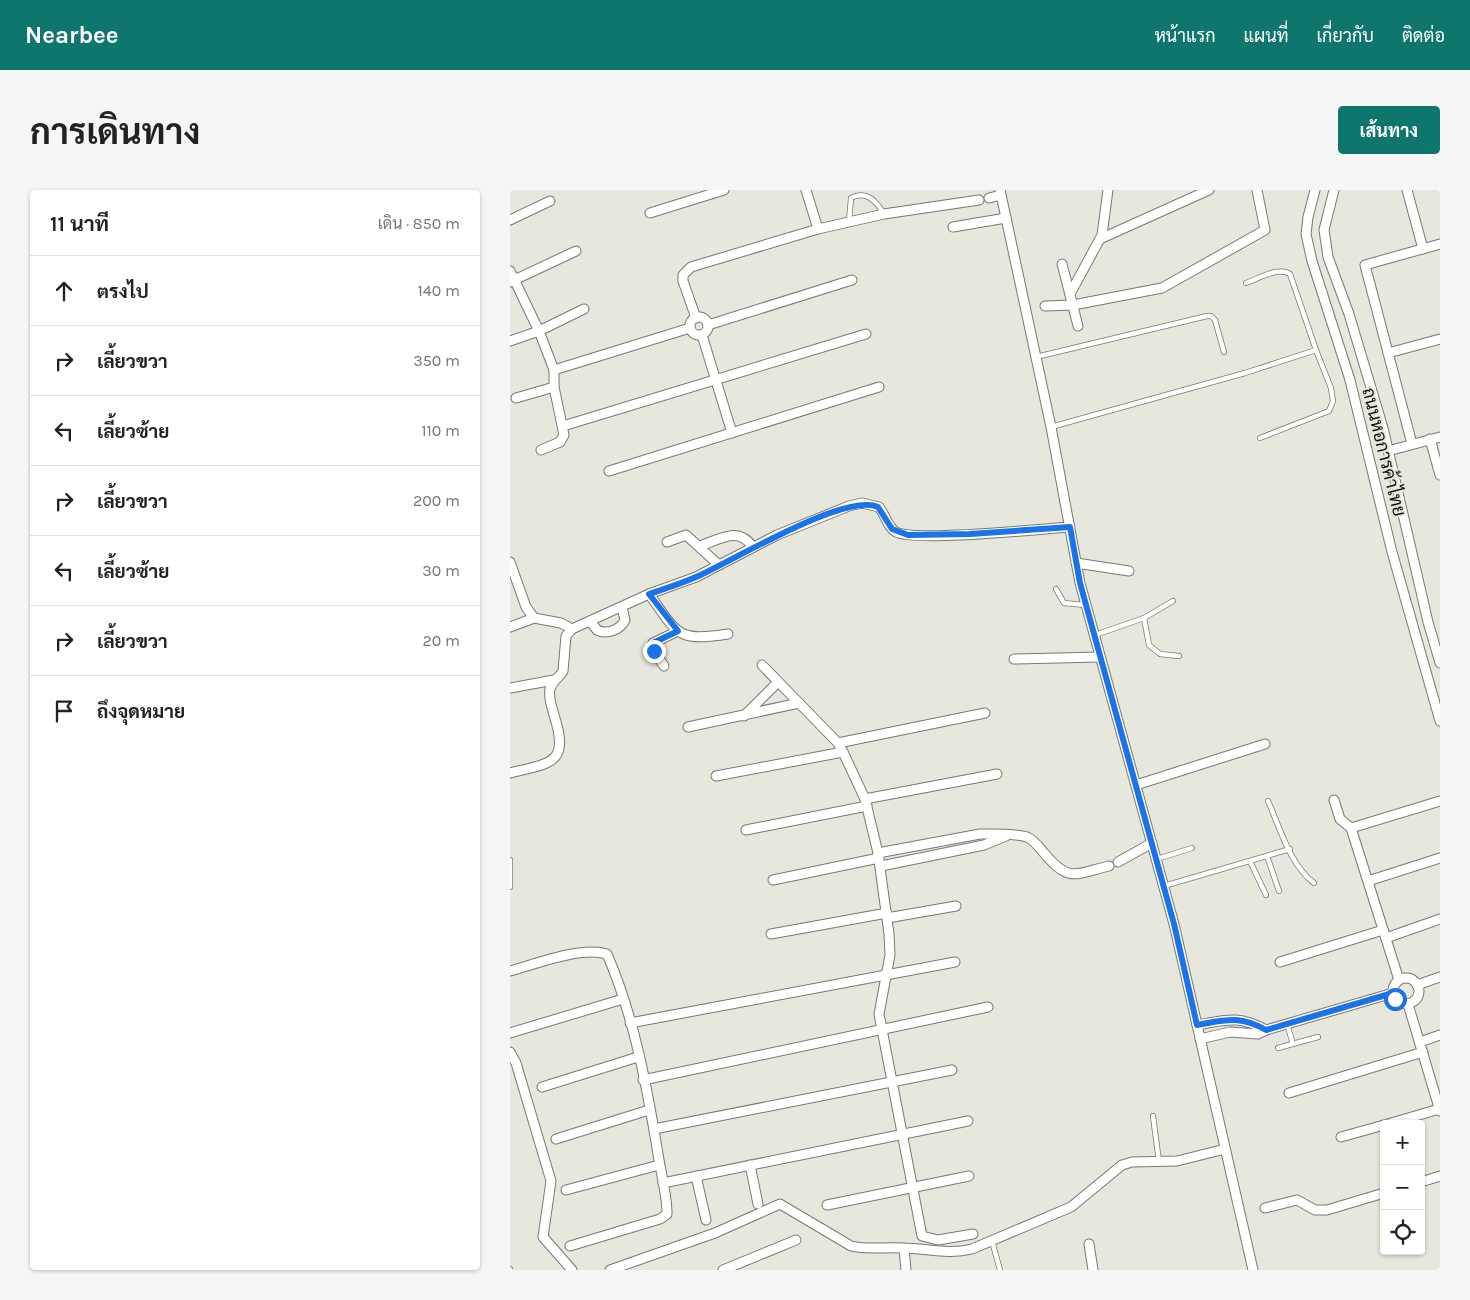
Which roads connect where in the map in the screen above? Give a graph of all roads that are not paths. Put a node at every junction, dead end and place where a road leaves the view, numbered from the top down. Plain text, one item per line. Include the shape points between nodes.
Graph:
1 (724, 190) edge
2 (806, 190) edge
3 (1108, 190) edge
4 (1209, 190) edge
5 (1257, 190) edge
6 (1315, 190) edge
7 (1334, 190) edge
8 (1407, 190) edge
9 (1001, 193) edge
10 (550, 201) dead end
11 (650, 213) dead end
12 (884, 214) junction
13 (1006, 218) junction
14 (510, 220) edge
15 (849, 222) junction
16 (953, 227) dead end
17 (818, 229) junction
18 (1100, 238) junction
19 (1440, 244) edge
20 (1423, 249) junction
21 (576, 251) dead end
22 (1062, 264) dead end
23 (510, 271) edge
24 (852, 280) dead end
25 (513, 282) edge
26 (1246, 283) dead end
27 (1070, 294) junction
28 (1073, 305) junction
29 (1046, 306) dead end
30 (584, 309) dead end
31 (696, 318) junction
32 (708, 325) junction
33 (1078, 326) dead end
34 (690, 328) junction
35 (539, 331) junction
36 (866, 334) dead end
37 (702, 335) junction
38 (1440, 338) edge
39 (510, 340) edge
40 (1316, 350) junction
41 (1224, 352) dead end
42 (1388, 353) junction
43 (1036, 357) junction
44 (554, 370) junction
45 (716, 380) junction
46 (554, 387) junction
47 (879, 387) dead end
48 (516, 398) dead end
49 (563, 426) junction
50 (1051, 427) junction
51 (732, 433) junction
52 (1440, 437) edge
53 (1260, 438) dead end
54 (1430, 439) junction
55 (1412, 444) junction
56 (541, 450) dead end
57 (1388, 451) junction
58 (609, 470) dead end
59 (1440, 475) edge
60 (1070, 527) junction
61 (667, 542) dead end
62 (700, 546) junction
63 (754, 547) junction
64 (510, 562) edge
65 (1076, 563) junction
66 (719, 565) junction
67 (1129, 571) dead end
68 (1056, 589) dead end
69 (649, 594) junction
70 (1173, 601) dead end
71 (1086, 605) junction
72 (622, 607) junction
73 (534, 618) junction
74 (1144, 618) junction
75 (590, 621) junction
76 (510, 628) edge
77 (572, 629) junction
78 (678, 631) junction
79 (728, 634) dead end
80 (1094, 635) junction
81 (1179, 656) dead end
82 (1100, 657) junction
83 (1014, 659) dead end
84 (1440, 663) edge
85 (664, 666) dead end
86 (762, 666) dead end
87 (554, 680) junction
88 (777, 683) junction
89 (510, 688) edge
90 (799, 703) junction
91 (985, 712) dead end
92 (744, 716) junction
93 (1440, 721) edge
94 (688, 727) dead end
95 (838, 743) junction
96 (1266, 744) dead end
97 (844, 752) junction
98 (510, 773) edge
99 (997, 774) dead end
100 (716, 776) dead end
101 (1136, 785) junction
102 (1334, 800) dead end
103 (1268, 801) dead end
104 (1440, 801) edge
105 (866, 803) junction
106 (1351, 828) junction
107 (746, 830) dead end
108 (1006, 836) junction
109 (950, 839) junction
110 (1152, 843) junction
111 (1192, 848) dead end
112 (1290, 849) junction
113 (953, 851) junction
114 (1267, 856) junction
115 (1440, 858) edge
116 (879, 859) junction
117 (1157, 859) junction
118 (510, 860) edge
119 (1250, 861) junction
120 (1118, 862) dead end
121 (1109, 866) dead end
122 (773, 880) dead end
123 (1368, 881) junction
124 (1314, 883) dead end
125 (1164, 886) junction
126 (510, 888) edge
127 (1280, 891) dead end
128 (1266, 895) dead end
129 (956, 906) dead end
130 (887, 915) junction
131 (1440, 919) edge
132 (771, 934) dead end
133 (1384, 934) junction
134 (955, 962) dead end
135 (1280, 962) dead end
136 (510, 972) edge
137 (885, 976) junction
138 (1440, 977) edge
139 (1399, 980) junction
140 (1417, 985) junction
141 (1393, 993) junction
142 (623, 1000) junction
143 (1408, 1004) junction
144 (988, 1007) dead end
145 (630, 1023) junction
146 (1287, 1024) junction
147 (1197, 1025) junction
148 (881, 1030) junction
149 (1266, 1030) junction
150 (510, 1033) edge
151 (1440, 1035) edge
152 (1318, 1037) dead end
153 (1200, 1039) junction
154 (1420, 1042) junction
155 (1293, 1044) junction
156 (1278, 1048) dead end
157 (510, 1052) edge
158 (1423, 1052) junction
159 (638, 1057) junction
160 (952, 1070) dead end
161 (643, 1080) junction
162 (891, 1082) junction
163 (542, 1087) dead end
164 (1289, 1093) dead end
165 (1438, 1096) edge
166 (649, 1110) junction
167 (1440, 1110) edge
168 (1152, 1116) dead end
169 (1403, 1120) edge
170 (968, 1121) dead end
171 (1380, 1126) edge
172 (654, 1129) junction
173 (902, 1135) junction
174 (1341, 1137) dead end
175 (556, 1139) dead end
176 (1225, 1149) junction
177 (1159, 1162) junction
178 (660, 1164) junction
179 (750, 1165) junction
180 (696, 1176) junction
181 (970, 1176) dead end
182 (1440, 1176) edge
183 (1425, 1181) edge
184 (663, 1183) junction
185 (912, 1188) junction
186 (566, 1190) dead end
187 (1380, 1194) edge
188 (758, 1204) dead end
189 (827, 1205) dead end
190 (1265, 1208) dead end
191 (706, 1220) dead end
192 (974, 1234) dead end
193 (796, 1240) dead end
194 (992, 1240) junction
195 (1089, 1244) dead end
196 (570, 1246) dead end
197 (904, 1248) junction
198 (572, 1270) edge
199 (610, 1270) edge
200 (723, 1270) edge
201 (906, 1270) edge
202 (1000, 1270) edge
203 (1093, 1270) edge
204 (1253, 1270) edge

1 - 11 street
2 - 17 street
3 - 18 street
4 - 18 street
5 - 28 street via 1266,230 1162,288
6 - 93 street, ถนนหอการค้าไทย via 1306,234 1312,261 1350,380 1392,552
7 - 57 street, ถนนหอการค้าไทย via 1324,230 1328,257 1349,314
8 - 20 street
9 - 12 street
9 - 13 street
10 - 14 street
12 - 15 street
12 - 15 lane via 873,195 860,193 850,198
13 - 16 street
13 - 43 street
15 - 17 street
17 - 31 street via 692,267 683,275 683,282
18 - 27 street
19 - 20 street
20 - 42 street via 1365,265
21 - 25 street
22 - 27 street
23 - 25 street
24 - 32 street
25 - 35 street
26 - 40 lane via 1286,270
27 - 28 street
28 - 29 street
28 - 33 street
30 - 35 street
31 - 32 street via 703,319
31 - 34 street
32 - 37 street
34 - 37 street via 694,334
34 - 44 street
35 - 39 street
35 - 44 street
36 - 45 street
37 - 45 street
38 - 42 street
40 - 50 lane via 1245,374
40 - 53 lane via 1331,388 1332,407 1314,418
41 - 43 lane via 1214,320 1207,316
42 - 55 street
43 - 50 street
44 - 46 street
45 - 49 street
45 - 51 street
46 - 48 street
46 - 49 street
47 - 51 street
49 - 56 street via 563,439
50 - 60 street
51 - 58 street
52 - 54 street
54 - 55 street
54 - 59 street
55 - 57 street
57 - 84 street, ถนนหอการค้าไทย
60 - 63 street via 908,535 892,529 878,507 862,503
60 - 65 street
61 - 62 street via 686,535
62 - 63 street via 738,535 747,538
62 - 66 street
63 - 66 street
64 - 73 street via 526,607
65 - 67 street
65 - 71 street
66 - 69 street
68 - 71 lane via 1064,603
69 - 72 street
69 - 78 street
70 - 74 lane
71 - 80 street
72 - 75 street
72 - 75 street via 623,625 610,632 598,630
73 - 76 street
73 - 77 street via 561,622
74 - 80 lane
74 - 81 lane via 1149,645 1160,654
75 - 77 street
77 - 87 street via 566,636 563,671
78 - 79 street via 696,638
78 - 85 street via 653,643 654,651
80 - 82 street
82 - 83 street
82 - 101 street
86 - 88 street
87 - 89 street
87 - 98 street via 549,694 561,739 557,756 551,761
88 - 90 street
88 - 92 street
90 - 92 street
90 - 95 street
91 - 95 street
92 - 94 street
95 - 97 street
96 - 101 street
97 - 100 street
97 - 105 street
99 - 105 street
101 - 110 street
102 - 106 street via 1340,819
103 - 112 lane
104 - 106 street
105 - 107 street
105 - 116 street
106 - 123 street
108 - 109 street via 980,834
108 - 113 street via 984,845
108 - 121 street via 1027,837 1068,875
109 - 113 street
109 - 116 street
110 - 117 street
110 - 120 street
111 - 117 lane
112 - 114 lane
112 - 124 lane via 1306,877
113 - 116 street
114 - 119 lane
114 - 127 lane
115 - 123 street
116 - 122 street
116 - 130 street
117 - 125 street
118 - 126 lane
119 - 125 lane
119 - 128 lane
123 - 133 street
125 - 147 street
129 - 130 street
130 - 132 street
130 - 137 street via 890,955
131 - 133 street
133 - 135 street
133 - 139 street
134 - 137 street
136 - 142 street via 581,952 598,951 607,954
137 - 145 street
137 - 148 street via 880,1001
138 - 140 street
139 - 140 street via 1407,979
139 - 141 street
140 - 143 street via 1417,997
141 - 143 street via 1398,1002
141 - 146 street
142 - 145 street
142 - 150 street
143 - 154 street
144 - 148 street
145 - 159 street
146 - 149 street
146 - 155 lane
147 - 149 street via 1238,1019
147 - 153 street
148 - 161 street
148 - 162 street
149 - 153 street via 1258,1034 1230,1032
151 - 154 street
152 - 155 lane
153 - 176 street
154 - 158 street
155 - 156 lane
157 - 198 street via 551,1182 544,1237
158 - 164 street
158 - 165 street
159 - 161 street
159 - 163 street
160 - 162 street
161 - 166 street
162 - 172 street
162 - 173 street
165 - 167 street
166 - 172 street
166 - 175 street
167 - 169 street
168 - 177 lane
170 - 173 street
171 - 174 street
172 - 178 street
173 - 179 street
173 - 185 street
176 - 177 street
176 - 204 street
177 - 194 street via 1132,1162 1122,1166 1070,1207
178 - 184 street
178 - 186 street
179 - 180 street
179 - 188 street
180 - 184 street
180 - 191 street
181 - 185 street
182 - 183 street
184 - 196 street via 666,1214 660,1219
185 - 189 street
185 - 192 street via 922,1236 938,1240
187 - 190 street via 1327,1210 1315,1210 1297,1200
193 - 200 street
194 - 197 street via 958,1252
194 - 202 lane
195 - 203 street
197 - 199 street via 850,1246 780,1204 715,1233
197 - 201 street

